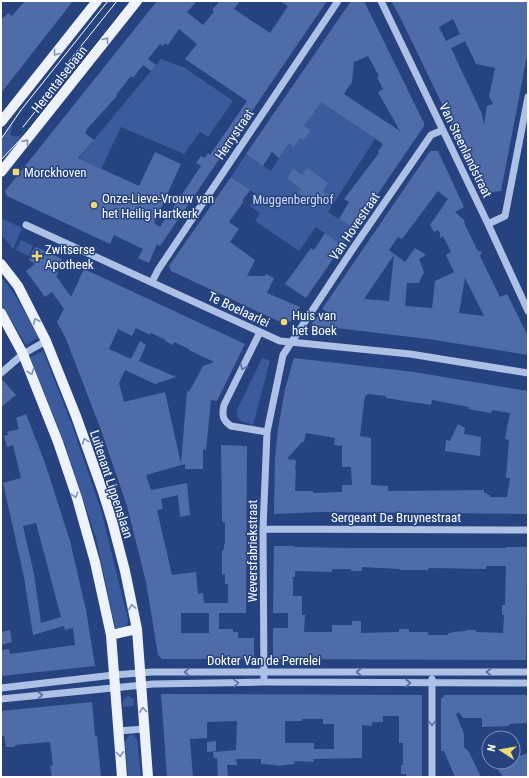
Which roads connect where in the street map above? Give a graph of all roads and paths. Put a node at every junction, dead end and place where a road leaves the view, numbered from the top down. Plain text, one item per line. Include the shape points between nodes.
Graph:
1 (97, 1) edge
2 (137, 1) edge
3 (338, 1) edge
4 (381, 1) edge
5 (528, 97) edge
6 (1, 122) edge
7 (443, 130) junction
8 (1, 172) edge
9 (488, 224) junction
10 (26, 225) dead end
11 (1, 264) edge
12 (152, 282) junction
13 (528, 311) edge
14 (1, 313) edge
15 (260, 332) junction
16 (46, 341) junction
17 (292, 342) junction
18 (23, 354) junction
19 (1, 373) edge
20 (528, 373) edge
21 (267, 432) junction
22 (263, 529) junction
23 (528, 530) edge
24 (137, 630) junction
25 (111, 635) junction
26 (264, 672) junction
27 (432, 672) junction
28 (528, 672) edge
29 (140, 673) junction
30 (114, 675) junction
31 (264, 682) junction
32 (528, 683) edge
33 (432, 684) junction
34 (141, 685) junction
35 (1, 688) edge
36 (115, 688) junction
37 (1, 700) edge
38 (144, 729) junction
39 (118, 731) junction
40 (122, 777) edge
41 (148, 777) edge
42 (432, 777) edge

1 -> 6 main road, Herentalsebaan
8 -> 2 main road, Herentalsebaan
3 - 12 street, Herrystraat
4 - 7 street, Van Steenlandstraat
5 - 9 street via 505,216
7 - 9 street, Van Steenlandstraat
7 - 17 street, Van Hovestraat via 432,135
9 - 13 street, Van Steenlandstraat
10 - 12 street, Te Boelaarlei
16 -> 11 main road, Luitenant Lippenslaan via 18,286
12 - 15 street, Te Boelaarlei
14 - 18 main road
15 - 17 street, Te Boelaarlei via 280,341
15 -> 21 street via 224,404 222,415 231,426
16 - 18 street
24 -> 16 main road, Luitenant Lippenslaan via 125,571 103,492
17 - 20 street, Te Boelaarlei via 410,354
17 - 21 street, Van Hovestraat via 284,355
18 - 19 street
18 -> 25 main road via 77,498 95,562
21 - 22 street, Weversfabriekstraat
22 - 23 street, Sergeant De Bruynestraat
22 - 26 street, Weversfabriekstraat
24 - 25 main road
24 - 29 main road, Luitenant Lippenslaan
25 - 30 main road
27 -> 26 street, Dokter Van de Perrelei
26 -> 29 street, Dokter Van de Perrelei
26 - 31 street, Weversfabriekstraat
28 -> 27 street, Dokter Van de Perrelei
27 - 33 street
29 - 30 street, Dokter Van de Perrelei
29 - 34 main road, Luitenant Lippenslaan
30 - 35 street, Dokter Van de Perrelei
30 - 36 main road
31 -> 33 street, Dokter Van de Perrelei
34 -> 31 street, Dokter Van de Perrelei
32 - 33 street, Dokter Van de Perrelei
33 -> 42 street
34 - 36 street, Dokter Van de Perrelei
38 -> 34 main road, Luitenant Lippenslaan
37 -> 36 street, Dokter Van de Perrelei
36 - 39 main road
38 - 39 street
38 - 41 main road, Luitenant Lippenslaan
39 -> 40 main road

